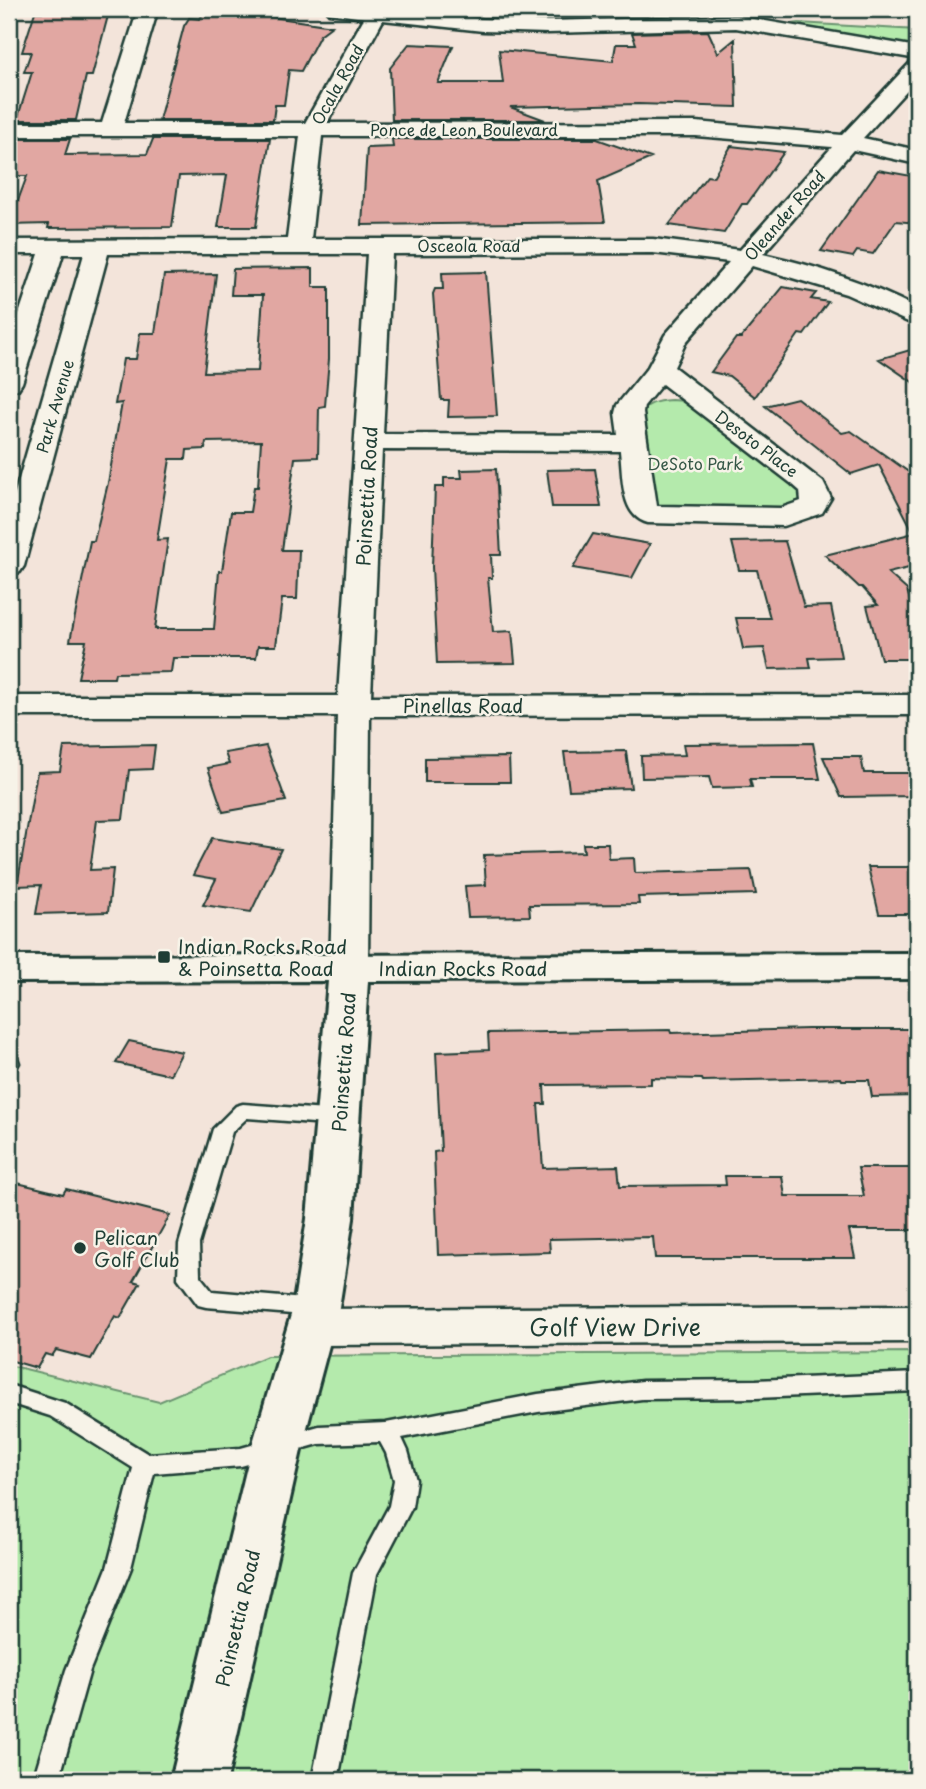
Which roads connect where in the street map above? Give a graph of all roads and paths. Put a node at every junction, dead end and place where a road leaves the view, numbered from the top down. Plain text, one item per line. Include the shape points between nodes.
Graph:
1 (148, 9) edge
2 (336, 9) edge
3 (377, 12) edge
4 (736, 22) junction
5 (847, 22) dead end
6 (917, 53) edge
7 (917, 67) edge
8 (9, 119) edge
9 (113, 124) junction
10 (315, 124) junction
11 (9, 130) edge
12 (851, 138) junction
13 (917, 146) edge
14 (917, 157) edge
15 (380, 245) junction
16 (98, 246) junction
17 (298, 246) junction
18 (9, 247) edge
19 (53, 247) junction
20 (748, 257) junction
21 (917, 318) edge
22 (660, 369) junction
23 (9, 383) edge
24 (369, 442) junction
25 (632, 443) junction
26 (9, 566) edge
27 (354, 705) junction
28 (917, 705) edge
29 (9, 706) edge
30 (917, 966) edge
31 (349, 968) junction
32 (9, 969) edge
33 (340, 1118) junction
34 (314, 1317) junction
35 (917, 1324) edge
36 (917, 1382) edge
37 (9, 1394) edge
38 (386, 1432) junction
39 (277, 1446) junction
40 (145, 1464) junction
41 (46, 1780) edge
42 (199, 1780) edge
43 (325, 1780) edge

1 - 9 street
2 - 3 street
3 - 4 street via 483,25 548,27
3 - 10 street, Ocala Road
4 - 5 street
4 - 6 street
7 - 12 street, Oleander Road
8 - 9 street, Ponce de Leon Boulevard
9 - 10 street, Ponce de Leon Boulevard
9 - 11 street, Ponce de Leon Boulevard
10 - 12 street, Ponce de Leon Boulevard via 696,128
10 - 17 street, Ocala Road
12 - 13 street, Ponce de Leon Boulevard
12 - 14 street, Ponce de Leon Boulevard
12 - 20 street, Oleander Road
15 - 17 street, Osceola Road
15 - 20 street, Osceola Road via 653,246
15 - 24 street, Poinsettia Road
16 - 17 street, Osceola Road
16 - 19 street, Osceola Road
16 - 26 street, Park Avenue
18 - 19 street, Osceola Road
19 - 23 street
20 - 21 street, Osceola Road via 812,272
20 - 22 street, Oleander Road via 674,340
22 - 25 street, Desoto Place via 631,405
22 - 25 street, Desoto Place via 802,478 817,498 812,507 784,517 648,514 642,507
24 - 25 street
24 - 27 street, Poinsettia Road
27 - 28 street, Pinellas Road
27 - 29 street, Pinellas Road
27 - 31 street, Poinsettia Road
30 - 31 street, Indian Rocks Road
31 - 32 street, Indian Rocks Road
31 - 33 street, Poinsettia Road
33 - 34 street, Poinsettia Road
33 - 34 lane via 243,1111 223,1129 189,1244 189,1278 206,1299
34 - 35 street, Golf View Drive
34 - 39 street, Poinsettia Road
36 - 38 lane via 642,1390 538,1403
37 - 40 lane via 57,1409
38 - 39 lane via 319,1434
38 - 43 lane via 405,1480 400,1507 365,1573
39 - 40 lane via 241,1457
39 - 42 street, Poinsettia Road
40 - 41 lane via 119,1568 78,1670

